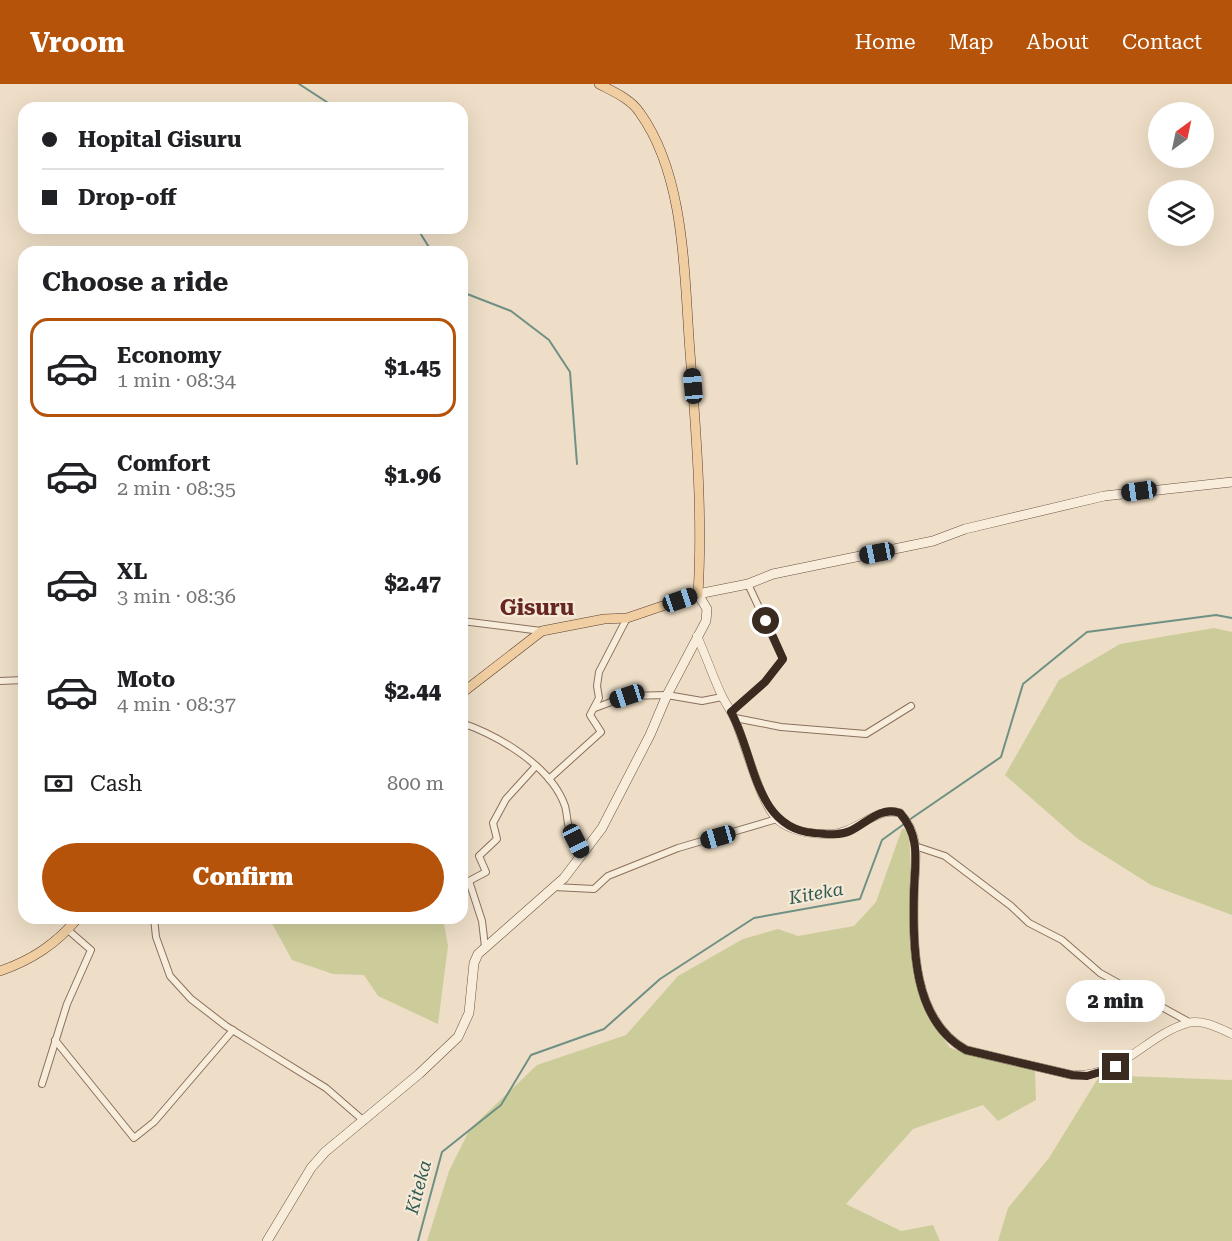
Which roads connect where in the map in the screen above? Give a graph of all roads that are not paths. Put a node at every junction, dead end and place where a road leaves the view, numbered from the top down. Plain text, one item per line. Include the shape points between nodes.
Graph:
1 (599, 84) edge
2 (1232, 482) edge
3 (748, 584) junction
4 (698, 594) junction
5 (627, 618) junction
6 (468, 622) edge
7 (542, 631) junction
8 (697, 636) junction
9 (18, 680) edge
10 (0, 681) edge
11 (468, 688) edge
12 (666, 695) junction
13 (722, 697) junction
14 (911, 706) dead end
15 (591, 711) junction
16 (733, 715) junction
17 (468, 725) edge
18 (536, 766) junction
19 (549, 779) junction
20 (777, 819) junction
21 (918, 847) junction
22 (582, 853) junction
23 (554, 887) junction
24 (73, 924) edge
25 (155, 924) edge
26 (68, 930) junction
27 (485, 947) junction
28 (0, 971) edge
29 (1189, 1022) junction
30 (233, 1030) junction
31 (1232, 1034) edge
32 (55, 1040) junction
33 (42, 1084) dead end
34 (364, 1121) junction
35 (267, 1241) edge

1 - 4 main road via 641,113 672,189 685,275 696,422
2 - 3 main road via 1104,496 922,543 773,574
3 - 4 main road
3 - 16 street via 783,659
4 - 5 main road
4 - 8 main road via 708,614
5 - 7 main road
5 - 15 street via 599,672 599,698
6 - 7 street
7 - 11 main road
8 - 12 main road
8 - 13 street
9 - 10 street
12 - 13 street via 702,701
12 - 15 street via 627,696
12 - 22 main road via 655,726 602,828
13 - 16 street
14 - 16 street via 866,734 781,727
15 - 19 street via 601,732
16 - 20 street via 756,778
17 - 18 street
18 - 19 street
18 - 27 street via 506,799 493,823 497,839 479,856 486,872 469,881 482,921
19 - 22 street via 564,804 569,828
20 - 21 street via 803,832 843,833 879,813 894,811 907,821
20 - 23 street via 678,848 608,876 594,889
21 - 29 street via 945,856 1020,917 1062,940 1100,973
21 - 29 street via 914,923 918,976 928,1007 951,1042 966,1050 1087,1076 1116,1067
22 - 23 main road
23 - 27 main road
24 - 26 main road
25 - 30 street via 170,976 191,999
26 - 28 main road via 36,956
26 - 32 street via 91,950
27 - 34 main road via 474,963 469,1013 458,1038
29 - 31 street via 1211,1024
30 - 32 street via 154,1122 134,1138
30 - 34 street via 326,1088
32 - 33 street
34 - 35 main road via 311,1168

